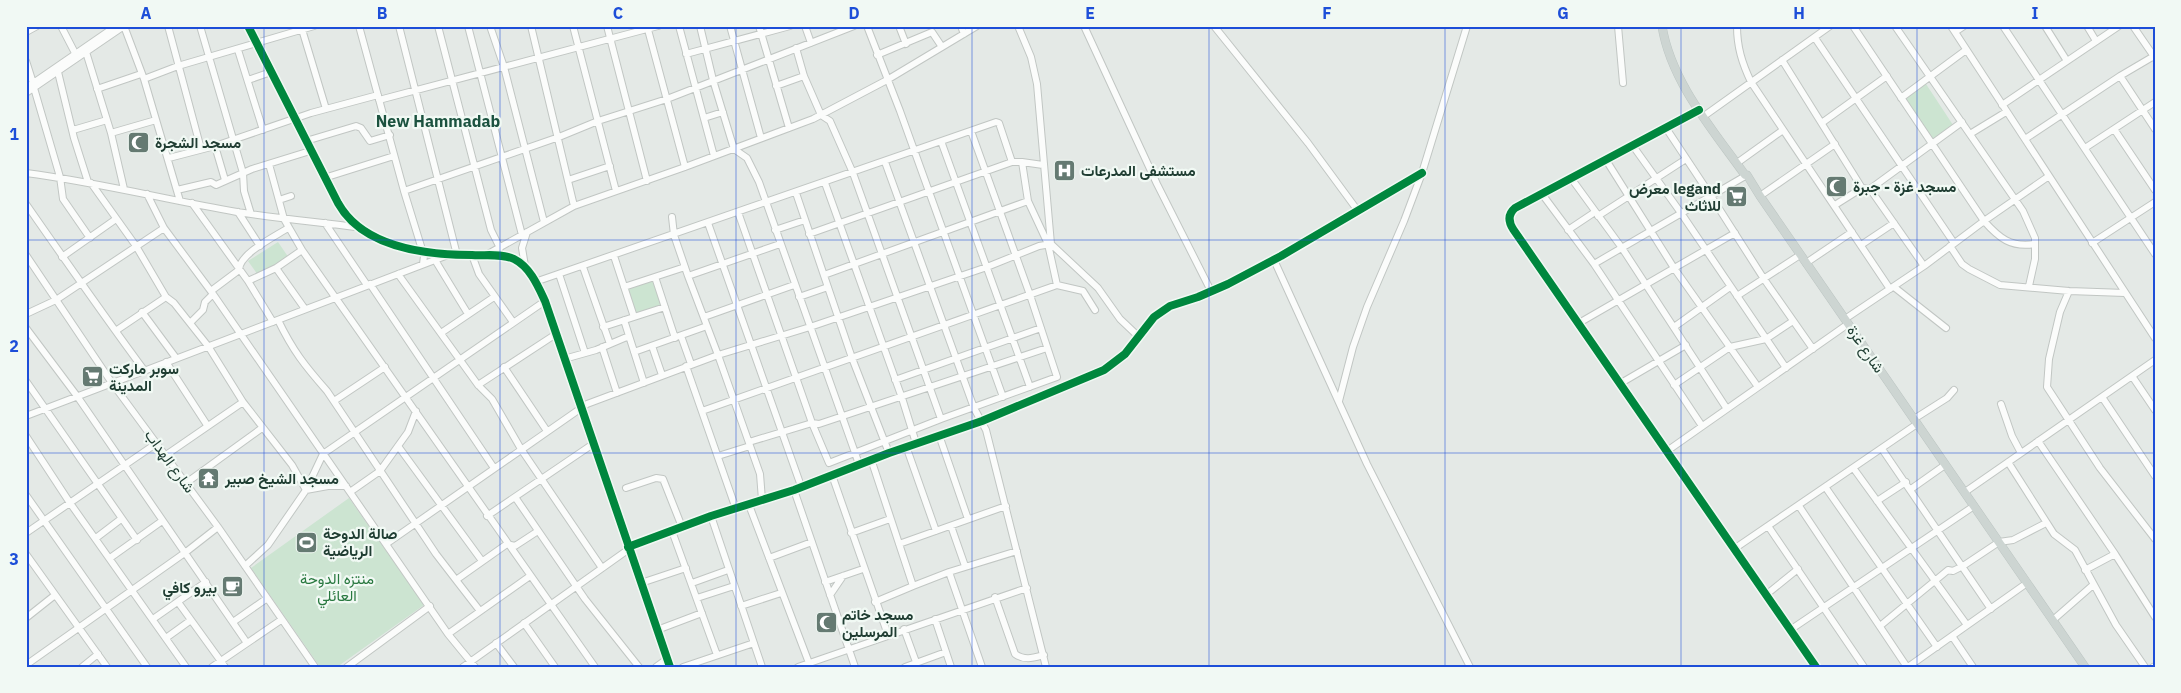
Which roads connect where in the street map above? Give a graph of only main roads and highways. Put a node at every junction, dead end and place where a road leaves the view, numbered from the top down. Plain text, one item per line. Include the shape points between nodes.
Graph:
1 (1662, 26) edge
2 (2082, 665) edge

1 - 2 main road, شارع غزة via 1672,64 1701,113 1747,175

